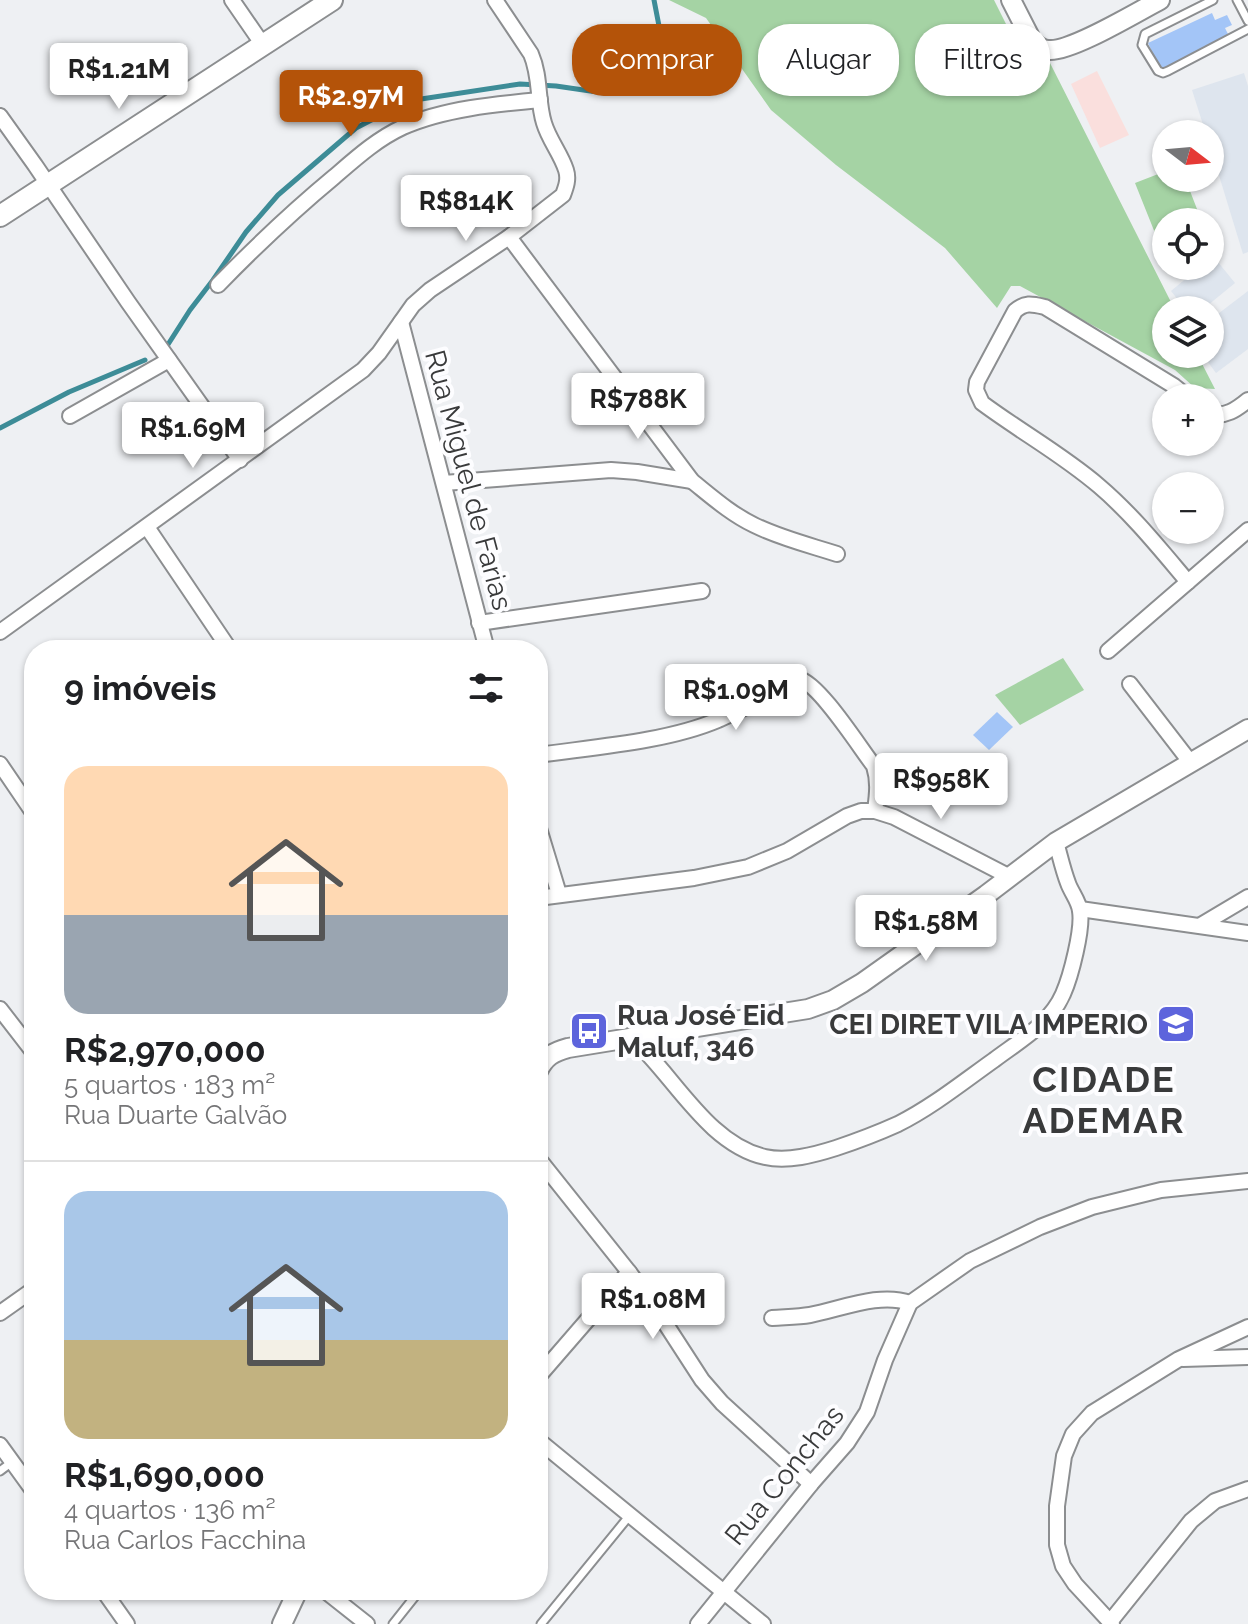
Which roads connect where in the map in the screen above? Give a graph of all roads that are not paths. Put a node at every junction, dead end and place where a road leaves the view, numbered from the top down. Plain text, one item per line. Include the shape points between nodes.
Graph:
1 (232, 0) edge
2 (332, 0) edge
3 (495, 0) edge
4 (1011, 0) edge
5 (1160, 0) edge
6 (1213, 0) edge
7 (1237, 0) edge
8 (307, 7) edge
9 (1248, 21) edge
10 (1248, 29) edge
11 (263, 45) junction
12 (540, 96) junction
13 (0, 116) edge
14 (47, 184) junction
15 (0, 216) edge
16 (509, 237) junction
17 (218, 285) dead end
18 (401, 322) junction
19 (169, 360) junction
20 (1171, 384) edge
21 (1248, 400) edge
22 (1224, 414) edge
23 (70, 416) dead end
24 (240, 460) junction
25 (692, 481) junction
26 (444, 483) junction
27 (147, 527) junction
28 (1248, 530) edge
29 (837, 554) dead end
30 (1188, 582) junction
31 (702, 591) dead end
32 (479, 623) junction
33 (0, 632) edge
34 (223, 640) edge
35 (484, 640) edge
36 (1108, 651) dead end
37 (1130, 684) dead end
38 (1248, 729) edge
39 (548, 754) edge
40 (1191, 763) junction
41 (0, 764) edge
42 (24, 799) edge
43 (868, 811) junction
44 (1056, 842) junction
45 (548, 858) edge
46 (1010, 877) junction
47 (559, 894) junction
48 (548, 896) edge
49 (1248, 897) edge
50 (1080, 909) junction
51 (1201, 925) junction
52 (1248, 933) edge
53 (0, 1009) edge
54 (631, 1037) junction
55 (24, 1040) edge
56 (548, 1056) edge
57 (548, 1171) edge
58 (1248, 1181) edge
59 (629, 1272) junction
60 (24, 1296) edge
61 (910, 1303) junction
62 (0, 1313) edge
63 (772, 1318) dead end
64 (1248, 1327) edge
65 (1248, 1357) edge
66 (1179, 1359) junction
67 (548, 1365) edge
68 (0, 1445) edge
69 (548, 1448) edge
70 (6, 1467) edge
71 (24, 1483) edge
72 (811, 1484) junction
73 (1248, 1489) edge
74 (630, 1515) junction
75 (724, 1591) junction
76 (110, 1600) edge
77 (293, 1600) edge
78 (337, 1600) edge
79 (412, 1600) edge
80 (1111, 1623) edge
81 (127, 1624) edge
82 (282, 1624) edge
83 (367, 1624) edge
84 (393, 1624) edge
85 (541, 1624) edge
86 (698, 1624) edge
87 (763, 1624) edge

1 - 11 street
2 - 8 main road
3 - 12 street via 531,54
4 - 5 street via 1032,41 1043,49 1071,46
6 - 10 lane via 1145,34 1142,45 1158,71 1168,71
7 - 9 lane
8 - 11 main road
11 - 14 main road
12 - 16 street via 544,123 566,169 567,185 563,195
12 - 17 street via 442,115 378,140 300,205
13 - 14 street
14 - 15 main road
14 - 19 street
16 - 18 street via 430,290
16 - 25 street
18 - 24 street via 363,370
18 - 26 street, Rua Miguel de Farias
19 - 23 street
19 - 24 street
20 - 30 street via 1045,307 1031,304 1015,311 976,390 982,403 1099,486
21 - 22 street
24 - 27 street
25 - 26 street via 611,470
25 - 29 street via 752,524
26 - 32 street, Rua Miguel de Farias
27 - 33 street
27 - 34 street
28 - 30 street
30 - 36 street
31 - 32 street
32 - 35 street, Rua Miguel de Farias
37 - 40 street
38 - 40 street
39 - 43 street via 679,733 716,721 797,679 812,686 829,705 874,766 878,791
40 - 44 street
41 - 42 street
43 - 46 street via 894,817
43 - 47 street via 847,816 748,867
44 - 46 street
44 - 50 street
45 - 47 street
46 - 54 street via 833,1000 808,1009
47 - 48 street
49 - 51 street
50 - 51 street
50 - 54 street via 1063,994 1031,1033 899,1123 814,1155 767,1158 733,1143 708,1123
51 - 52 street
53 - 55 street
54 - 56 street
57 - 59 street
58 - 61 street via 1161,1190 1092,1207 970,1261
59 - 67 street
59 - 72 street via 702,1380
60 - 62 street
61 - 63 street via 890,1299
61 - 72 street, Rua Conchas via 867,1412
64 - 66 street
65 - 66 street
66 - 80 street via 1092,1413 1073,1434 1064,1456 1057,1545 1075,1584
68 - 70 street
69 - 74 street
70 - 71 street
72 - 75 street, Rua Conchas
73 - 80 street via 1215,1501 1191,1521
74 - 75 street
74 - 85 lane
75 - 86 street, Rua Conchas
75 - 87 street
76 - 81 street
77 - 82 street
78 - 83 street
79 - 84 lane

